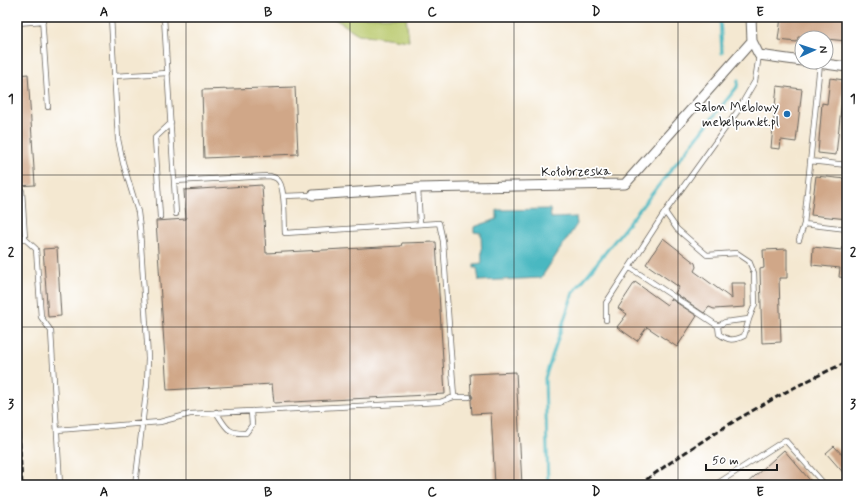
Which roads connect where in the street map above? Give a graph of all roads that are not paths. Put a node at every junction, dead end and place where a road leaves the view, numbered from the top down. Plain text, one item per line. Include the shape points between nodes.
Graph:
1 (110, 17) edge
2 (164, 17) edge
3 (751, 17) edge
4 (43, 19) edge
5 (17, 23) edge
6 (752, 41) junction
7 (759, 55) junction
8 (794, 60) edge
9 (834, 65) edge
10 (847, 67) edge
11 (816, 70) edge
12 (168, 73) junction
13 (114, 76) junction
14 (48, 107) dead end
15 (171, 123) junction
16 (810, 161) junction
17 (847, 165) edge
18 (174, 181) junction
19 (418, 188) junction
20 (17, 192) edge
21 (313, 195) joint
22 (283, 196) junction
23 (665, 212) junction
24 (176, 214) dead end
25 (160, 217) dead end
26 (420, 224) junction
27 (804, 224) junction
28 (847, 228) edge
29 (25, 239) junction
30 (17, 240) edge
31 (799, 240) dead end
32 (629, 266) junction
33 (749, 319) junction
34 (606, 320) dead end
35 (718, 326) junction
36 (454, 397) junction
37 (469, 397) dead end
38 (251, 411) junction
39 (216, 412) junction
40 (143, 424) junction
41 (57, 430) junction
42 (60, 485) edge
43 (135, 485) edge
44 (715, 485) edge
45 (826, 485) edge

1 - 13 lane
2 - 12 lane
3 - 6 street
4 - 5 lane
4 - 14 lane
6 - 7 street
6 - 19 street, Kołobrzeska via 625,184
7 - 8 street
7 - 23 lane via 755,81 737,112
9 - 10 street
11 - 16 lane
12 - 13 lane
12 - 15 lane
13 - 40 lane via 119,145 138,212 140,229 148,358
15 - 18 lane
15 - 25 lane via 155,138
16 - 17 lane
16 - 27 lane
18 - 22 lane via 270,176 277,179 281,185
18 - 24 lane
19 - 21 street, Kołobrzeska
19 - 26 lane
20 - 29 lane via 22,192
21 - 22 lane
22 - 26 lane via 285,233
23 - 32 lane
23 - 33 lane via 677,229 707,255 738,253 749,261 754,273 755,304
26 - 36 lane via 439,223 443,241
27 - 28 lane
27 - 31 lane
29 - 30 lane
29 - 41 lane via 36,249 41,317 51,331
32 - 34 lane via 606,303
32 - 35 lane
33 - 35 lane via 726,322
33 - 35 lane via 744,336 736,340 726,339 719,334
36 - 37 lane
36 - 38 lane via 440,402
38 - 39 lane
38 - 39 lane via 252,425 246,433 235,433 226,427
39 - 40 lane via 190,414
40 - 41 lane
40 - 43 lane
41 - 42 lane
44 - 45 lane via 785,440

